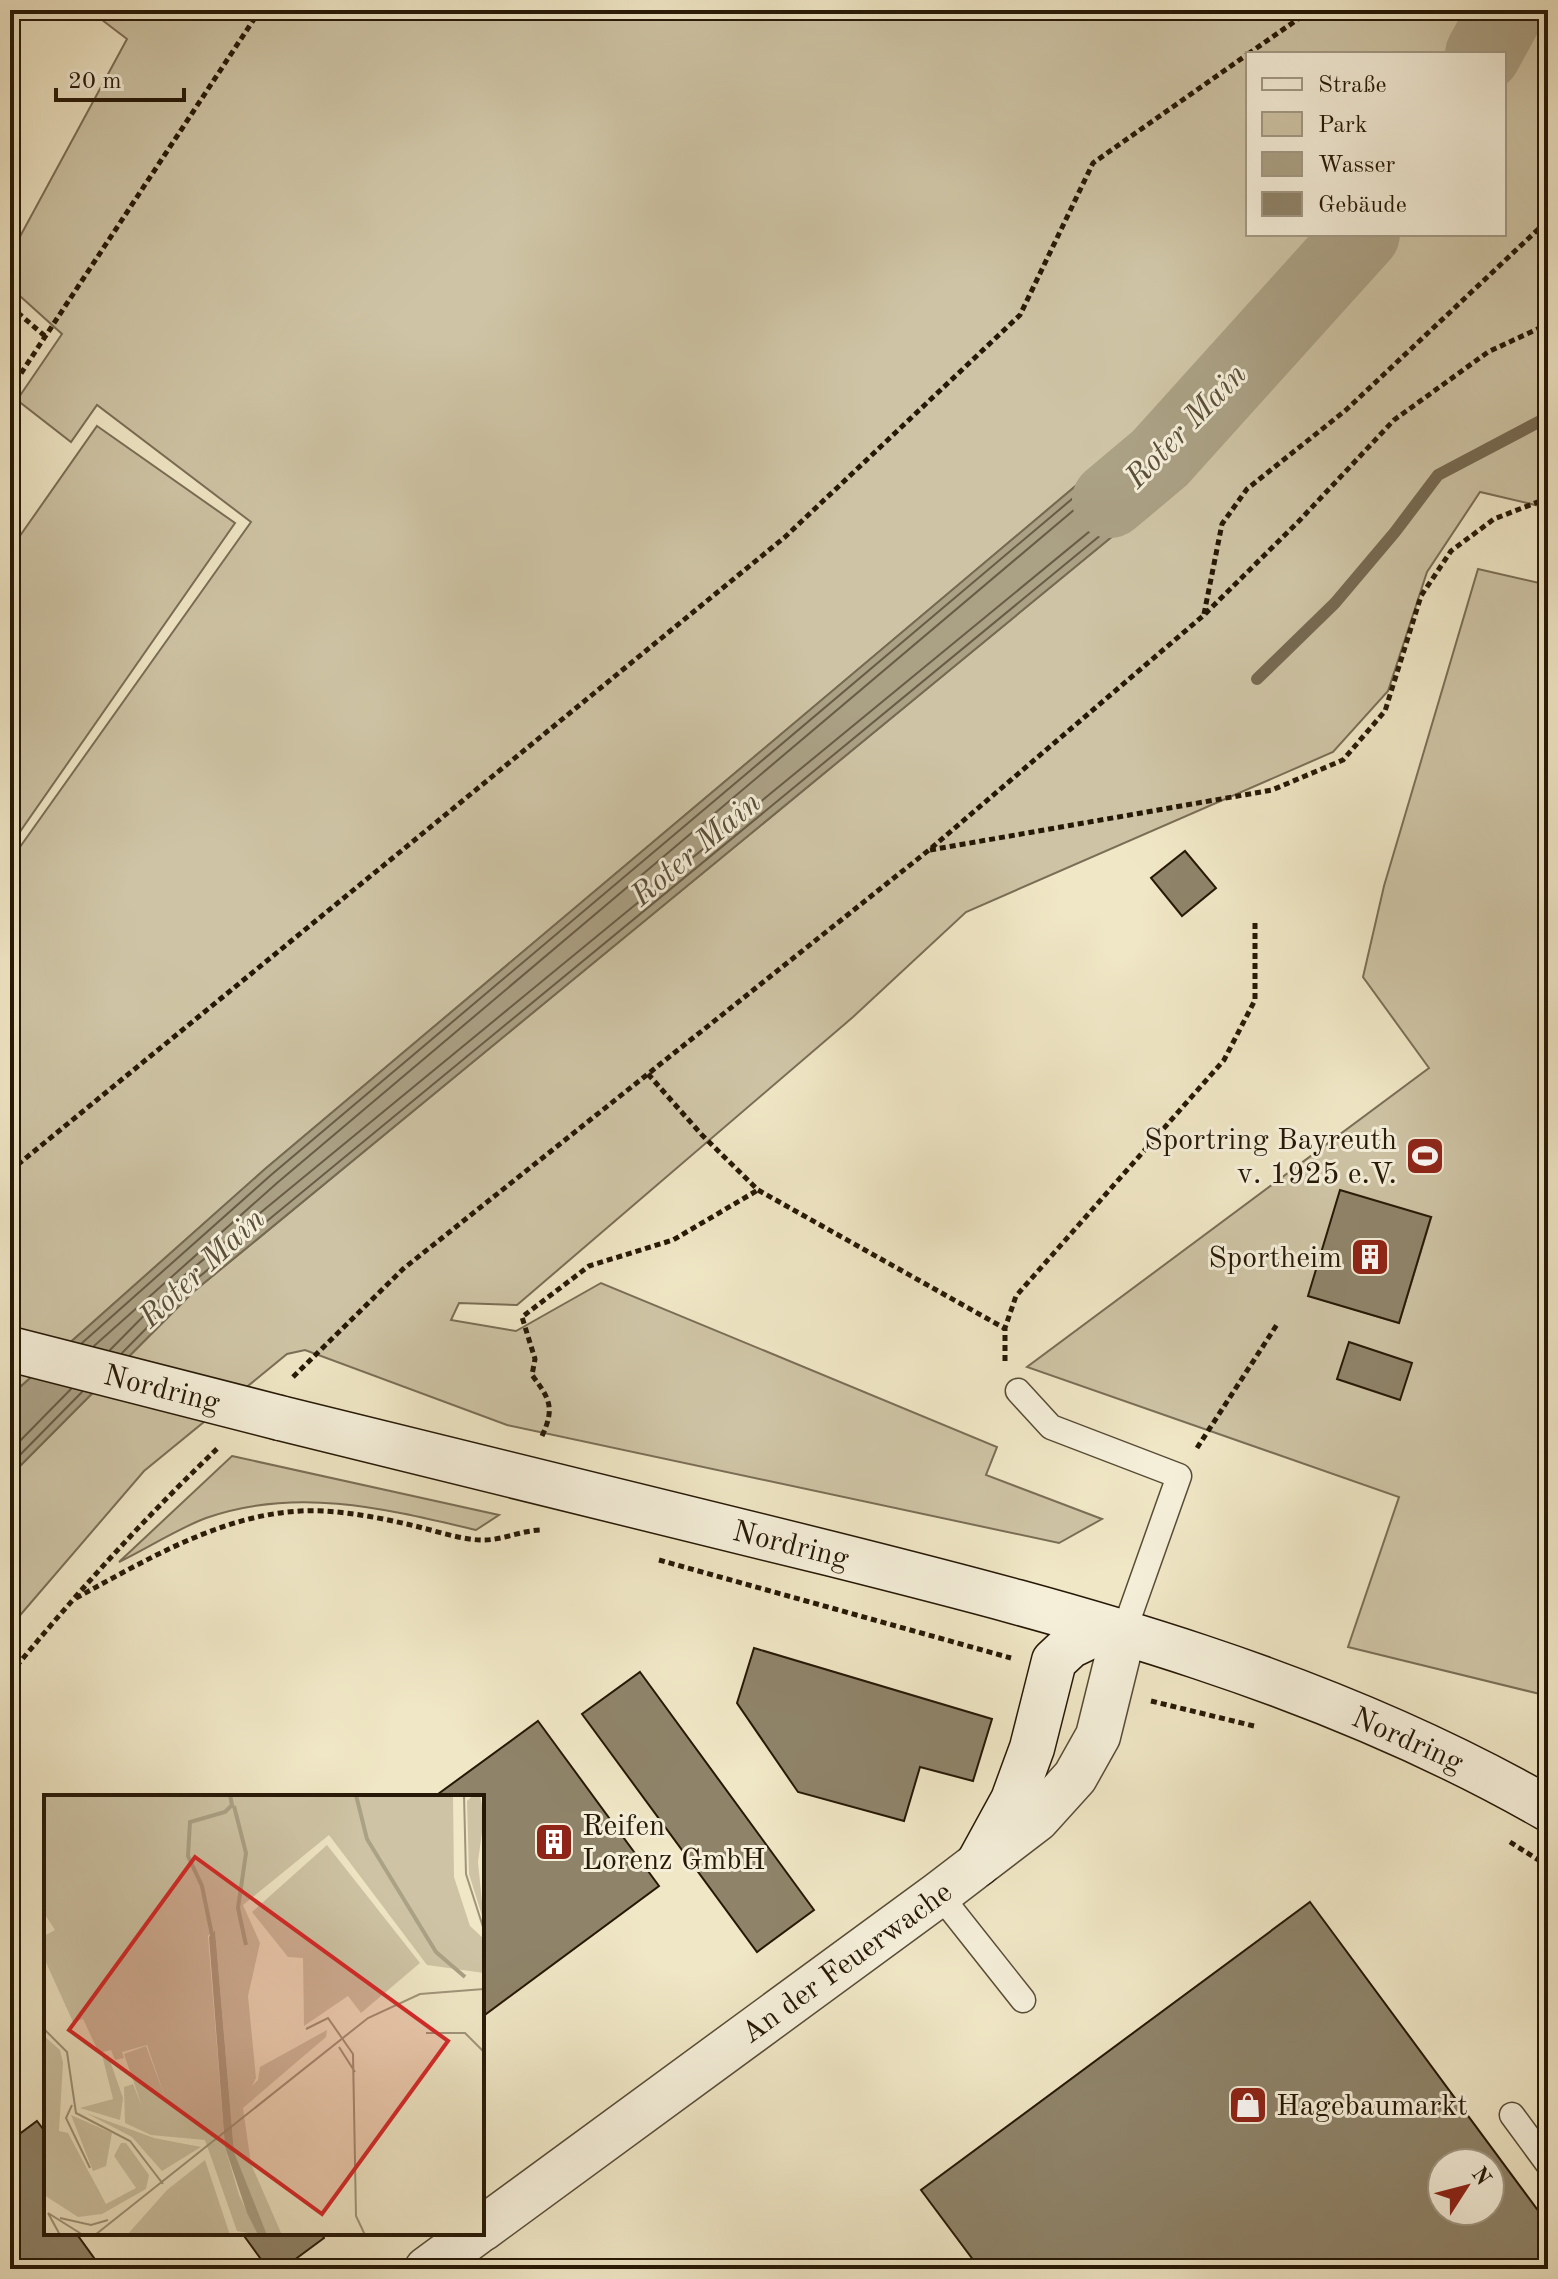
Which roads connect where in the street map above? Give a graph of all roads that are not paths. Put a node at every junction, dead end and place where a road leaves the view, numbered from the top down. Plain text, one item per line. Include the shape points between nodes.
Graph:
1 (10, 1349) edge
2 (1018, 1391) road end
3 (989, 1594) junction
4 (1124, 1631) junction
5 (1037, 1661) junction
6 (1548, 1809) edge
7 (978, 1864) junction
8 (939, 1894) junction
9 (1023, 2000) dead end
10 (1512, 2115) dead end
11 (1548, 2164) edge
12 (484, 2228) edge
13 (473, 2235) edge
14 (427, 2269) edge

1 - 3 main road, Nordring, bridge via 282,1402
2 - 4 lane via 1051,1427 1179,1476
3 - 4 main road, Nordring
3 - 5 main road via 1028,1618 1046,1639
4 - 5 main road via 1095,1634
4 - 6 main road, Nordring via 1346,1710 1491,1776
4 - 7 main road, An der Feuerwache via 1098,1736 1075,1777 1037,1819
5 - 7 main road via 1032,1748 1013,1800
7 - 8 main road, An der Feuerwache
8 - 9 lane
8 - 12 main road, An der Feuerwache
10 - 11 lane
13 - 14 main road

